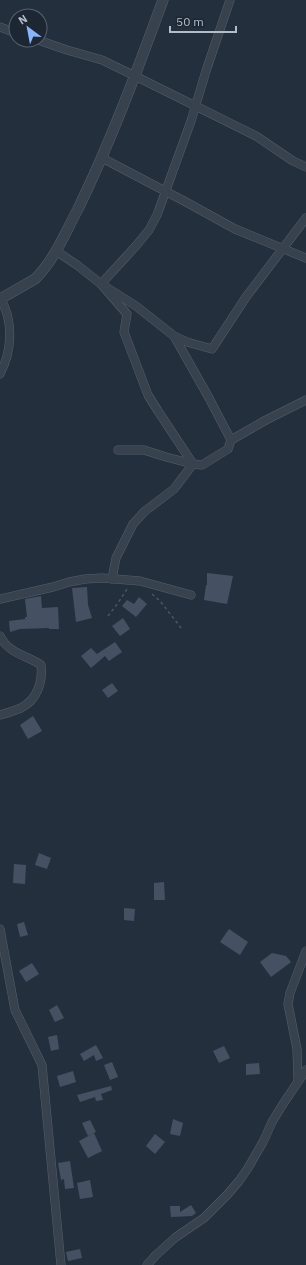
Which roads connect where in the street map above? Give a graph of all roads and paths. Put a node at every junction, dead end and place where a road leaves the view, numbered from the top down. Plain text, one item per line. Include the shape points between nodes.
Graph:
1 (163, 0) edge
2 (230, 0) edge
3 (48, 44) edge
4 (135, 76) junction
5 (196, 106) junction
6 (102, 158) junction
7 (306, 167) edge
8 (166, 191) junction
9 (306, 218) edge
10 (283, 248) junction
11 (56, 251) junction
12 (306, 258) edge
13 (101, 284) junction
14 (0, 299) edge
15 (174, 336) junction
16 (0, 374) edge
17 (306, 400) edge
18 (231, 440) junction
19 (118, 450) dead end
20 (193, 464) junction
21 (112, 579) junction
22 (136, 581) junction
23 (191, 595) dead end
24 (0, 599) edge
25 (108, 616) dead end
26 (182, 629) dead end
27 (0, 636) edge
28 (0, 715) edge
29 (0, 929) edge
30 (306, 950) edge
31 (306, 1070) edge
32 (298, 1080) junction
33 (60, 1265) edge
34 (147, 1265) edge

1 - 4 street
2 - 5 street
3 - 4 street via 102,60
4 - 5 street
4 - 6 street
5 - 7 street via 256,136
5 - 8 street
6 - 8 street
6 - 11 street
8 - 10 street via 235,229
8 - 13 street via 149,230
9 - 10 street
10 - 12 street
10 - 15 street via 246,297 212,349
11 - 13 street
11 - 14 street via 35,279
13 - 15 street via 136,306
13 - 20 street via 127,314 124,332 148,394
14 - 16 street via 9,324 9,350
15 - 18 street
17 - 18 street
18 - 20 street via 228,449 202,465
19 - 20 street via 144,450
20 - 21 street via 174,489 145,511 133,524 116,558
21 - 22 street
21 - 24 street via 84,579
22 - 23 street
22 - 25 path
22 - 26 path via 160,601
27 - 28 street via 16,653 41,665 42,673 41,684 31,701 21,708
29 - 33 street via 15,1010 42,1064
30 - 32 street via 288,1004 297,1049
31 - 32 street
32 - 34 street via 235,1186 204,1218 176,1237

